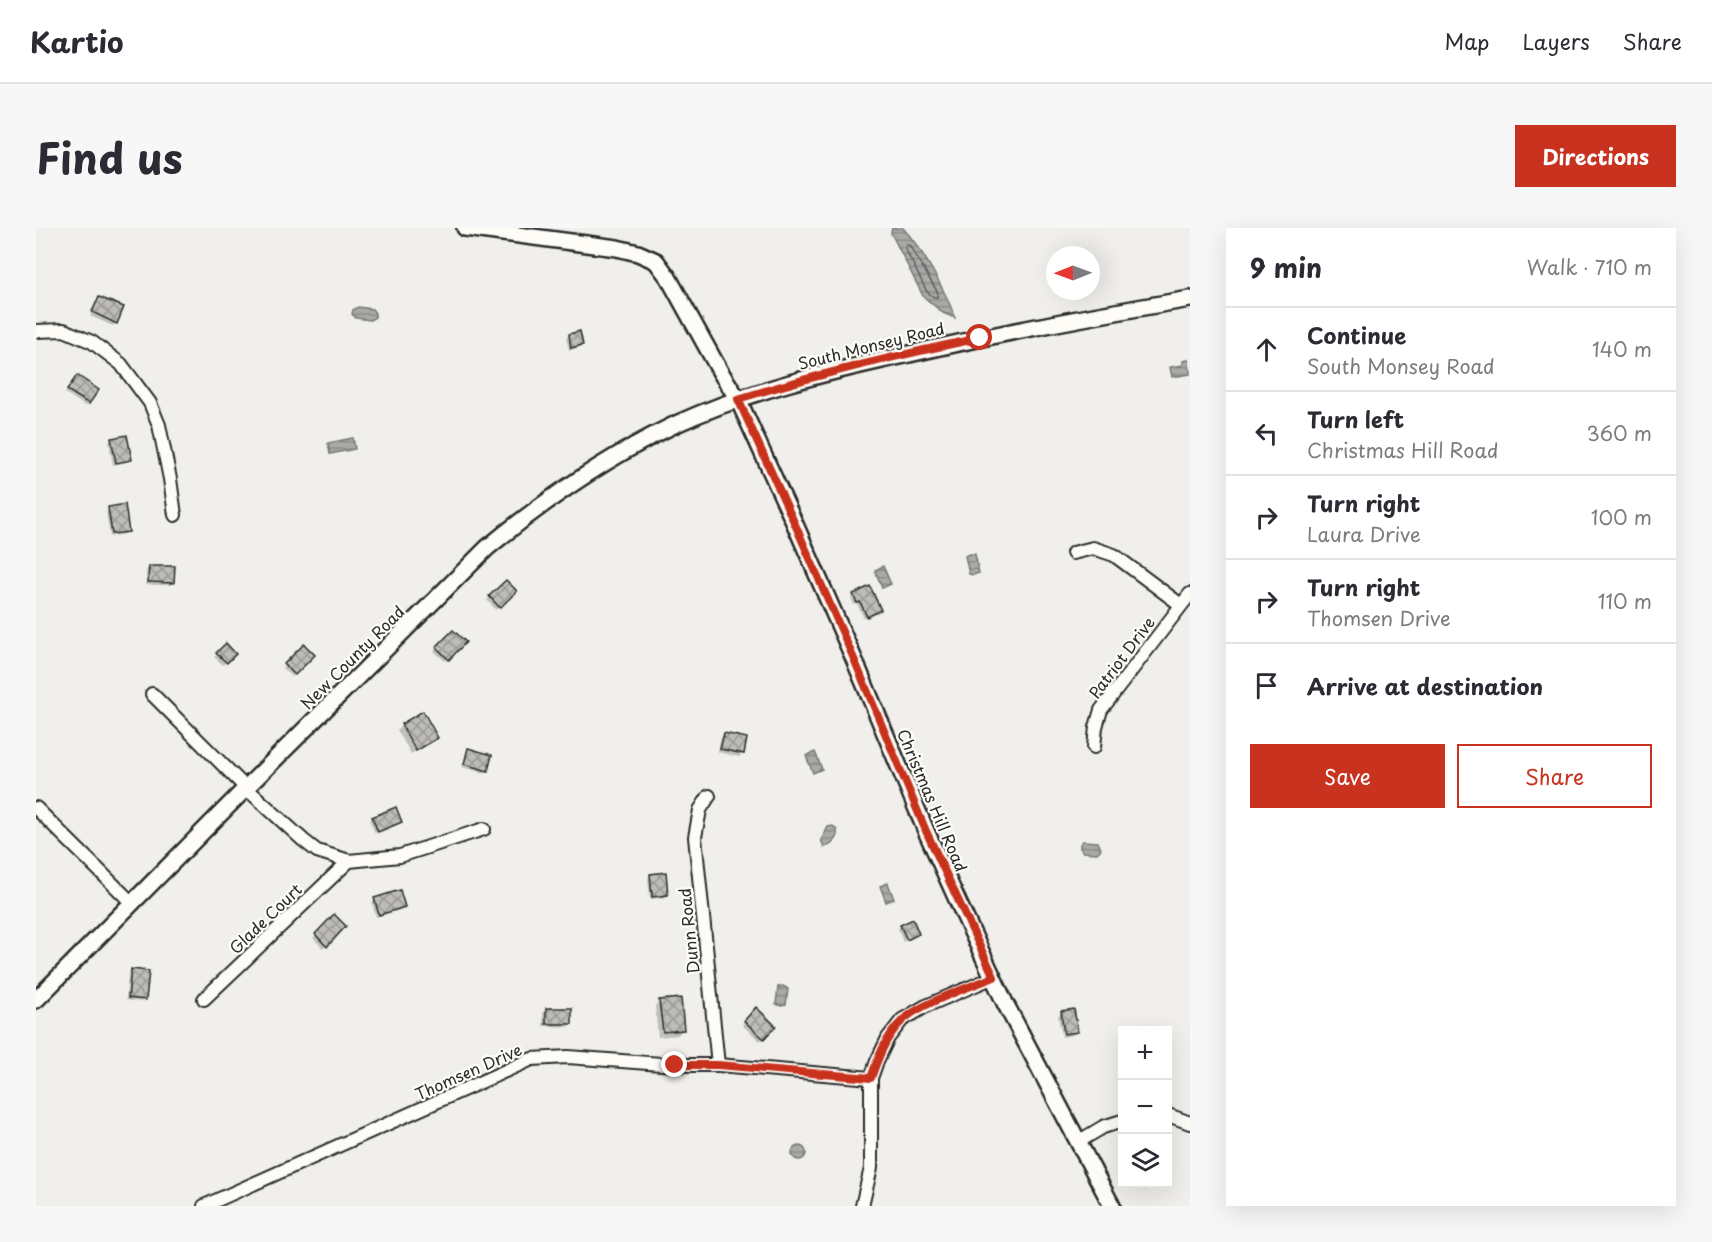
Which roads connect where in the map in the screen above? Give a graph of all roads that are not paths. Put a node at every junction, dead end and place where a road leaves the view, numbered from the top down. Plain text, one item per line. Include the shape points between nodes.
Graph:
1 (465, 228) edge
2 (1190, 299) edge
3 (36, 331) edge
4 (738, 399) junction
5 (175, 515) dead end
6 (1073, 553) dead end
7 (1190, 594) edge
8 (1181, 605) junction
9 (152, 694) dead end
10 (1094, 747) dead end
11 (246, 788) junction
12 (709, 796) dead end
13 (36, 808) edge
14 (484, 829) dead end
15 (349, 861) junction
16 (132, 903) junction
17 (994, 977) junction
18 (204, 999) dead end
19 (36, 1000) edge
20 (718, 1065) junction
21 (871, 1078) junction
22 (1172, 1117) edge
23 (1118, 1122) edge
24 (1190, 1123) edge
25 (1078, 1142) junction
26 (204, 1206) edge
27 (862, 1206) edge
28 (1112, 1206) edge

1 - 4 street, Christmas Hill Road via 616,248 656,261
2 - 4 street, South Monsey Road via 958,343
3 - 5 street via 64,330 92,342 121,364 150,403 159,425
4 - 11 street, New County Road via 676,424 621,453 527,515 487,548
4 - 17 street, Christmas Hill Road via 926,831
6 - 8 street via 1093,548 1114,555
7 - 8 street, Patriot Drive
8 - 10 street, Patriot Drive via 1101,710
9 - 11 street
11 - 15 street via 317,851
11 - 16 street, New County Road
12 - 20 street, Dunn Road via 700,810 695,837
13 - 16 street
14 - 15 street via 400,856
15 - 18 street, Glade Court
16 - 19 street, New County Road
17 - 21 street via 902,1020 888,1038
17 - 25 street, Christmas Hill Road
20 - 21 street, Thomsen Drive
20 - 26 street, Thomsen Drive via 568,1057 532,1059
21 - 27 street via 871,1168
22 - 24 street
23 - 25 street
25 - 28 street, Christmas Hill Road

